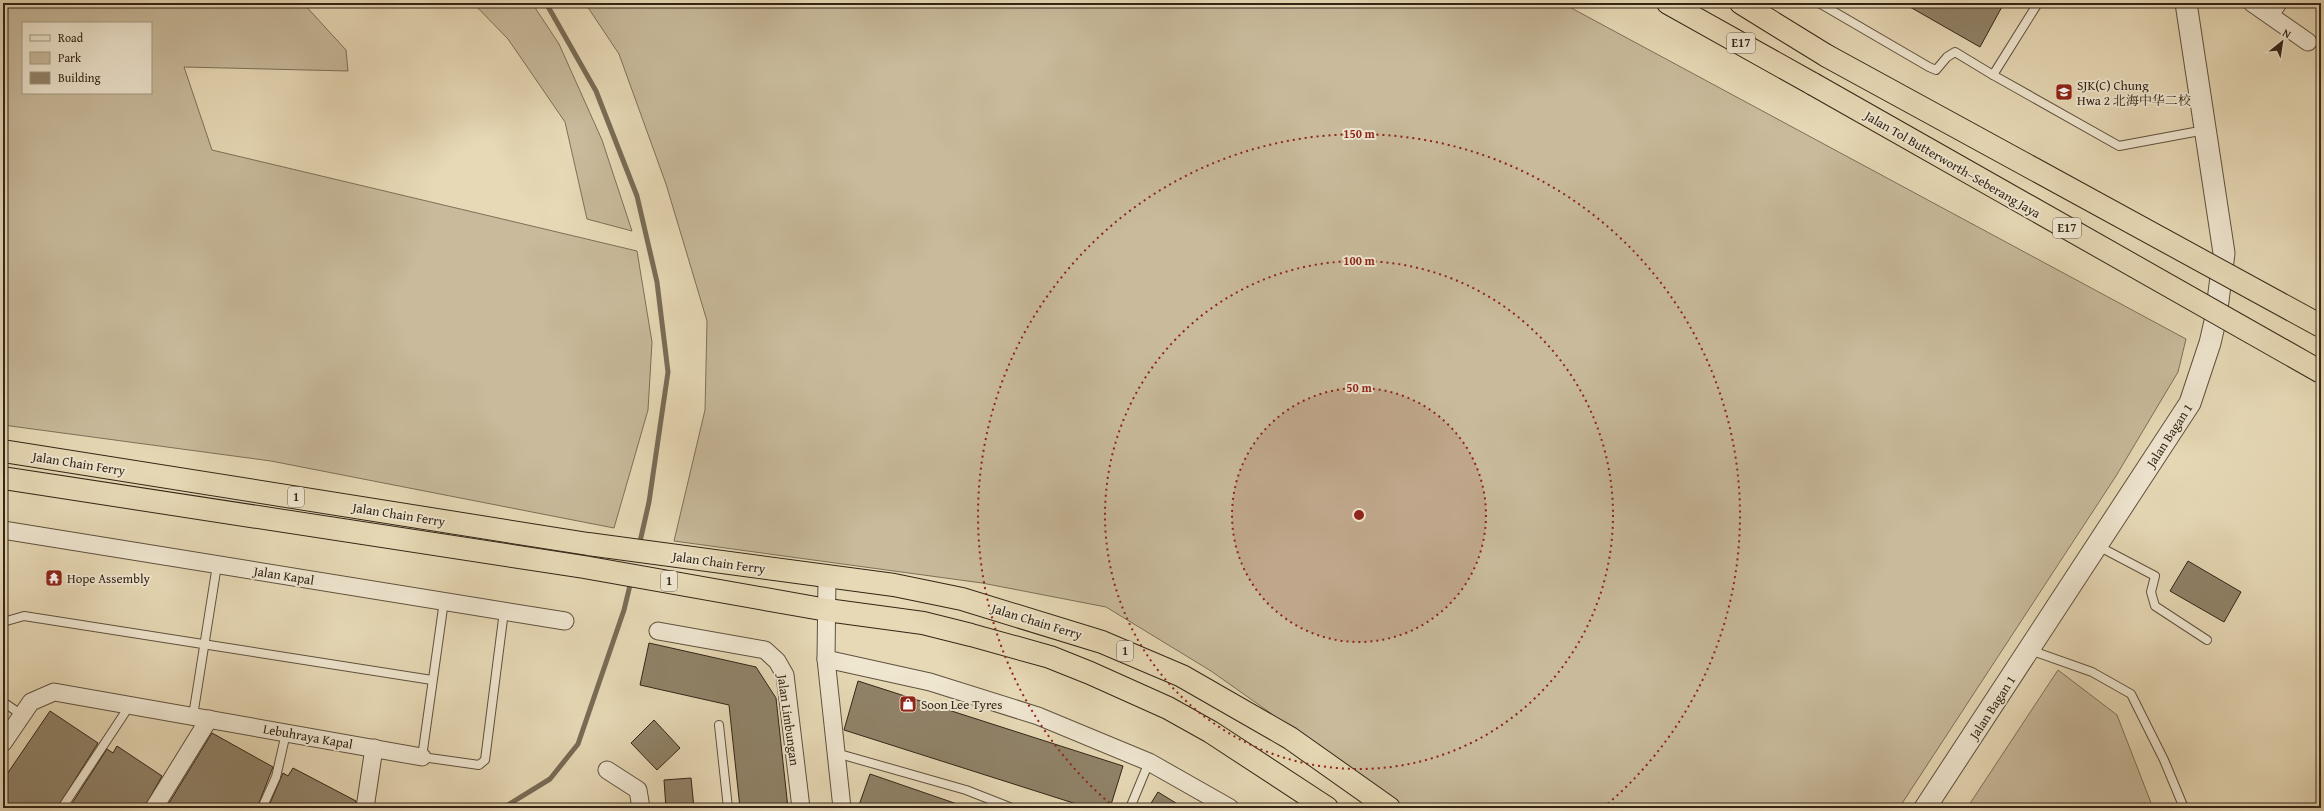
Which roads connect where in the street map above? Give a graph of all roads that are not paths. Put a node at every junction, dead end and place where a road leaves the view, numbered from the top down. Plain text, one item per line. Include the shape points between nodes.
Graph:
1 (1668, 3) edge
2 (1741, 3) edge
3 (1819, 3) edge
4 (2038, 3) edge
5 (2186, 3) edge
6 (2252, 3) edge
7 (2274, 9) edge
8 (2308, 42) dead end
9 (1993, 75) junction
10 (2206, 130) junction
11 (2321, 326) edge
12 (2321, 372) edge
13 (3, 451) edge
14 (3, 478) edge
15 (3, 530) edge
16 (2098, 545) junction
17 (217, 565) junction
18 (827, 578) junction
19 (444, 601) junction
20 (827, 610) junction
21 (504, 611) junction
22 (565, 620) dead end
23 (3, 622) edge
24 (658, 631) dead end
25 (2207, 640) dead end
26 (205, 646) junction
27 (2030, 650) junction
28 (826, 659) junction
29 (432, 680) junction
30 (3, 702) edge
31 (130, 705) junction
32 (22, 715) junction
33 (201, 718) junction
34 (719, 725) dead end
35 (286, 733) junction
36 (3, 743) edge
37 (374, 748) junction
38 (836, 753) junction
39 (422, 756) junction
40 (1149, 762) junction
41 (607, 770) dead end
42 (369, 807) edge
43 (62, 808) edge
44 (154, 808) edge
45 (262, 808) edge
46 (641, 808) edge
47 (728, 808) edge
48 (801, 808) edge
49 (842, 808) edge
50 (1012, 808) edge
51 (1130, 808) edge
52 (1230, 808) edge
53 (1327, 808) edge
54 (1389, 808) edge
55 (1925, 808) edge
56 (2184, 808) edge

1 - 12 highway, Jalan Tol Butterworth–Seberang Jaya / E17, bridge
2 - 11 highway, E17, bridge via 1827,56
3 - 9 lane via 1936,70 1955,52
4 - 9 lane
5 - 10 street, Jalan Bagan 1
6 - 7 street
7 - 8 street
9 - 10 lane via 2119,146
10 - 16 street, Jalan Bagan 1 via 2224,253 2210,343 2190,403
13 - 18 highway, Jalan Chain Ferry / 1 via 588,544
14 - 20 highway, Jalan Chain Ferry / 1 via 584,567
15 - 17 street, Jalan Kapal
16 - 25 lane via 2154,576 2151,592 2155,606
16 - 27 street, Jalan Bagan 1
17 - 19 street, Jalan Kapal
17 - 26 lane
18 - 20 street
18 - 54 highway, Jalan Chain Ferry / 1 via 894,585 962,599 1102,642 1182,676 1290,738
19 - 21 street, Jalan Kapal
19 - 29 lane
20 - 28 street
20 - 53 highway, Jalan Chain Ferry / 1 via 922,623 1050,657 1168,708 1205,728
21 - 22 street, Jalan Kapal
21 - 39 lane, Lebuhraya Kapal via 485,760 479,765
23 - 26 lane via 24,616
24 - 48 street, Jalan Limbungan via 765,650 777,661 785,675
26 - 29 lane
26 - 33 lane
27 - 55 street, Jalan Bagan 1
27 - 56 lane via 2092,672 2131,694 2164,760
28 - 38 street
28 - 40 street via 930,682 1038,716
29 - 39 lane
30 - 32 lane
31 - 32 street, Lebuhraya Kapal via 54,692 31,702
31 - 33 street, Lebuhraya Kapal
31 - 43 lane
32 - 36 street, Lebuhraya Kapal
33 - 35 street, Lebuhraya Kapal
33 - 44 street
34 - 47 lane
35 - 37 street, Lebuhraya Kapal
35 - 45 lane via 276,777
37 - 39 street, Lebuhraya Kapal
37 - 42 street
38 - 49 street
38 - 50 lane via 966,790
40 - 51 lane
40 - 52 street
41 - 46 street via 638,790

